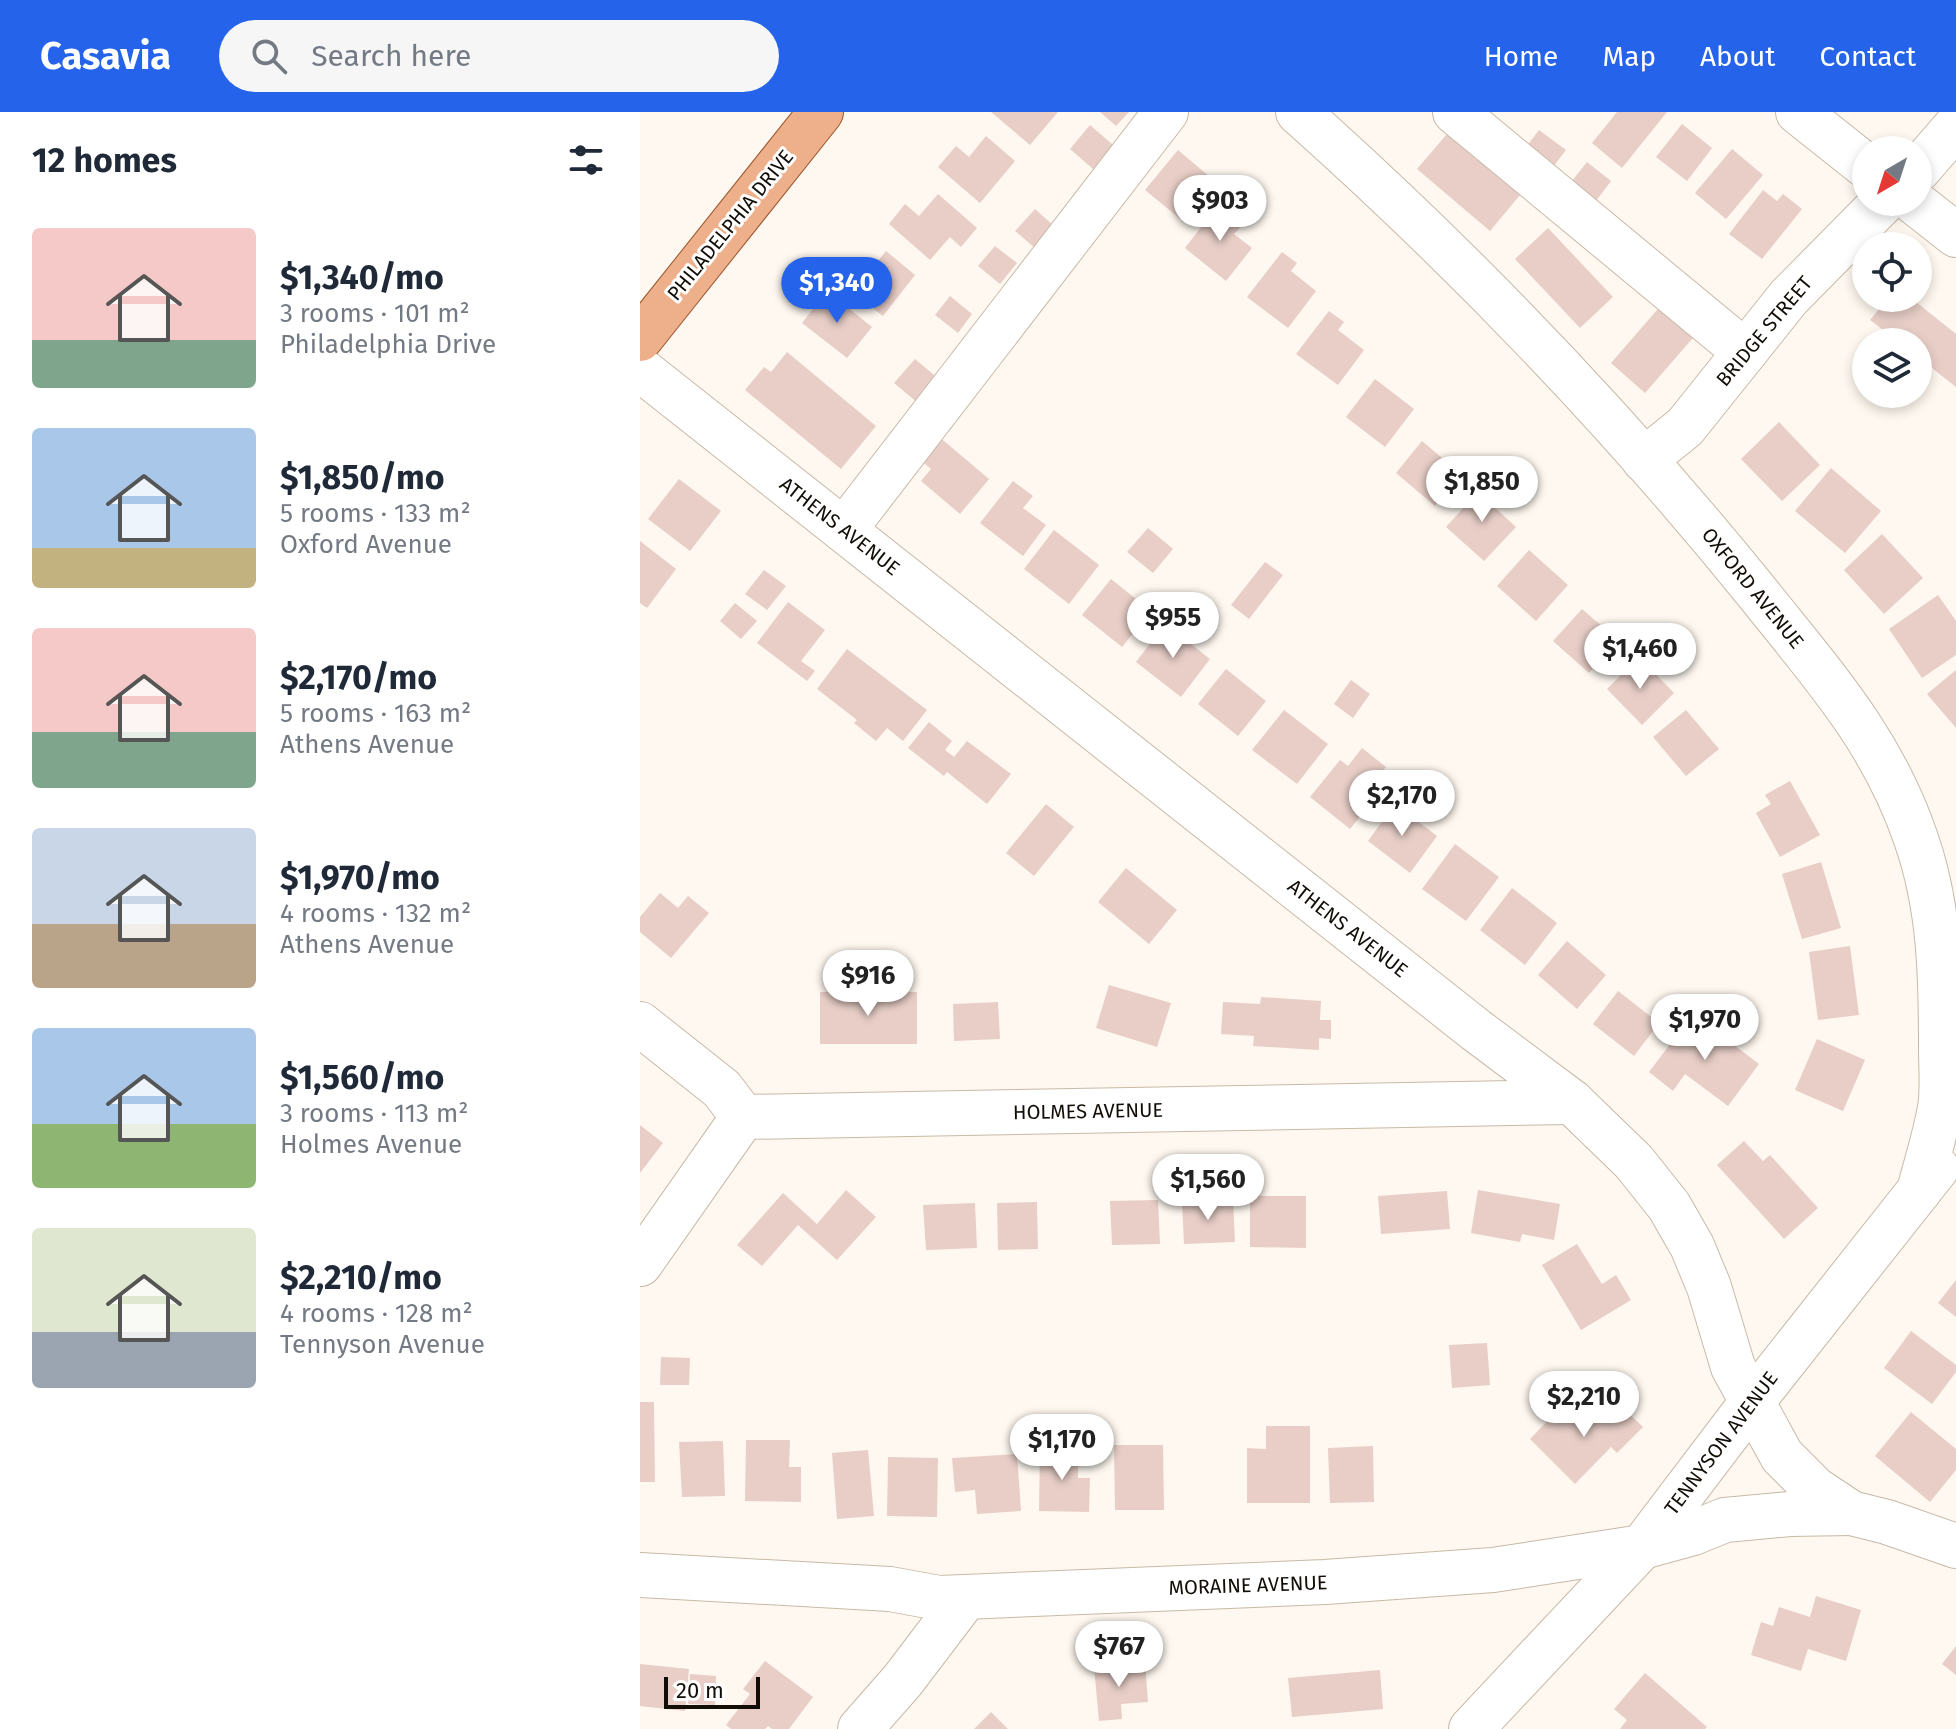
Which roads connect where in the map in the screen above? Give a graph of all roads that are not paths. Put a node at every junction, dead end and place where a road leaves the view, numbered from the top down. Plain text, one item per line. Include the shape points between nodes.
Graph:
1 (821, 112) edge
2 (1166, 112) edge
3 (1298, 112) edge
4 (1455, 112) edge
5 (1798, 112) edge
6 (1956, 126) edge
7 (1932, 154) edge
8 (1852, 155) edge
9 (1869, 216) edge
10 (1932, 216) edge
11 (1956, 235) edge
12 (643, 324) edge
13 (1745, 352) junction
14 (640, 369) edge
15 (1644, 460) junction
16 (844, 530) junction
17 (640, 1024) edge
18 (1572, 1102) junction
19 (743, 1117) junction
20 (1956, 1144) edge
21 (1919, 1191) junction
22 (640, 1264) edge
23 (1752, 1402) junction
24 (1851, 1513) junction
25 (1956, 1546) edge
26 (1642, 1547) junction
27 (640, 1575) edge
28 (966, 1597) junction
29 (860, 1729) edge
30 (1471, 1729) edge

1 - 12 main road, PHILADELPHIA DRIVE
2 - 16 street
3 - 15 street, OXFORD AVENUE via 1400,206
4 - 13 street
5 - 8 street
6 - 7 street
9 - 13 street, BRIDGE STREET via 1789,297
10 - 11 street
13 - 15 street, BRIDGE STREET via 1685,427
14 - 16 street, ATHENS AVENUE
15 - 21 street, OXFORD AVENUE via 1850,708 1883,761 1916,838 1939,934 1941,991 1941,1106
16 - 18 street, ATHENS AVENUE
17 - 19 street via 722,1089
18 - 19 street, HOLMES AVENUE
18 - 23 street, ATHENS AVENUE via 1634,1162 1669,1206 1692,1246 1733,1367
19 - 22 street
20 - 21 street, TENNYSON AVENUE
21 - 23 street, TENNYSON AVENUE
23 - 24 street, ATHENS AVENUE via 1782,1456 1815,1489
23 - 26 street, TENNYSON AVENUE
24 - 25 street, ATHENS AVENUE
24 - 26 street, MORAINE AVENUE via 1725,1520
26 - 28 street, MORAINE AVENUE via 1493,1570
26 - 30 street, TENNYSON AVENUE
27 - 28 street, MORAINE AVENUE
28 - 29 street

